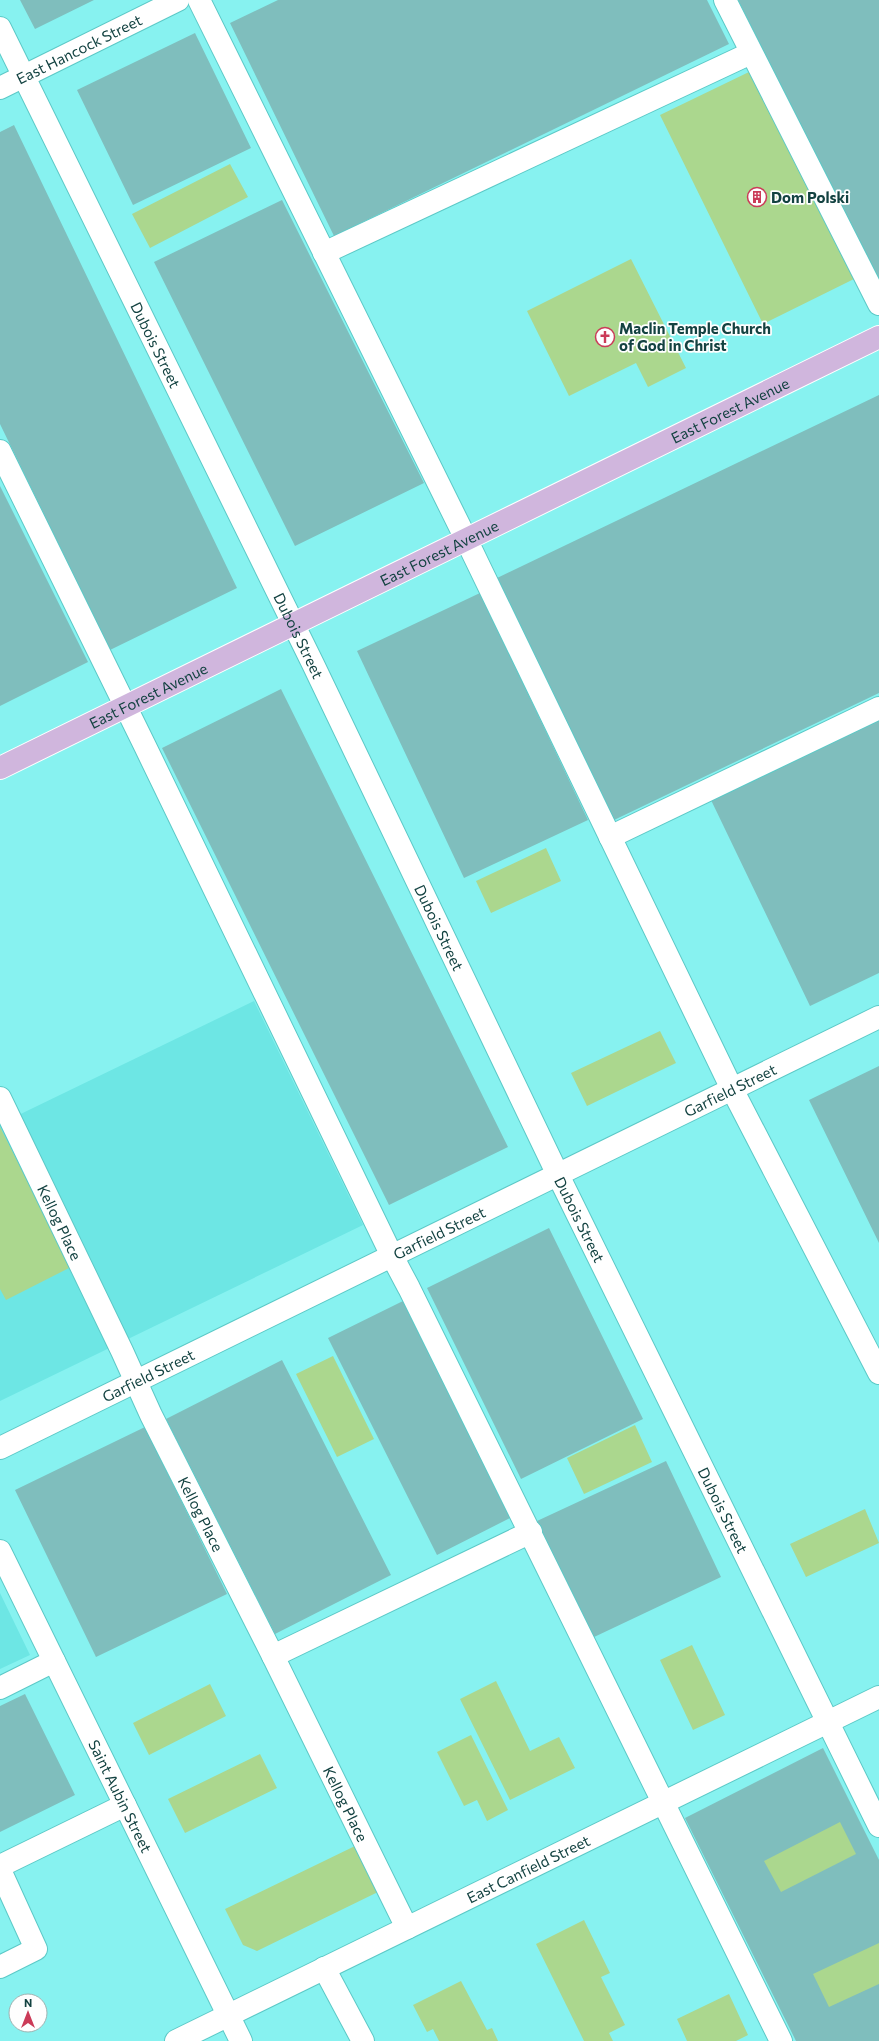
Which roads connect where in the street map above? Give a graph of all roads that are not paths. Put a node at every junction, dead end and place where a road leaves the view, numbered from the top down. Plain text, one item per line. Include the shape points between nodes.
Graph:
1 (178, 0) edge
2 (199, 0) edge
3 (725, 0) edge
4 (0, 28) edge
5 (751, 53) junction
6 (23, 76) junction
7 (0, 88) edge
8 (324, 253) junction
9 (879, 304) edge
10 (879, 337) edge
11 (0, 451) edge
12 (466, 539) junction
13 (292, 624) junction
14 (126, 706) junction
15 (879, 708) edge
16 (0, 768) edge
17 (610, 837) junction
18 (879, 1018) edge
19 (732, 1090) junction
20 (0, 1098) edge
21 (558, 1175) junction
22 (392, 1256) junction
23 (877, 1363) edge
24 (136, 1381) junction
25 (0, 1448) edge
26 (531, 1532) junction
27 (0, 1551) edge
28 (273, 1656) junction
29 (54, 1661) junction
30 (0, 1688) edge
31 (879, 1697) edge
32 (828, 1722) junction
33 (664, 1802) junction
34 (125, 1805) junction
35 (879, 1826) edge
36 (0, 1866) edge
37 (0, 1870) edge
38 (407, 1928) junction
39 (0, 1966) edge
40 (324, 1968) junction
41 (228, 2016) junction
42 (176, 2041) edge
43 (241, 2041) edge
44 (363, 2041) edge
45 (781, 2041) edge

1 - 6 street, East Hancock Street
2 - 8 street
3 - 5 street
4 - 6 street, Dubois Street
5 - 8 street
5 - 9 street
6 - 7 street, East Hancock Street
6 - 13 street, Dubois Street
8 - 12 street
10 - 12 main road, East Forest Avenue
11 - 14 street
12 - 13 main road, East Forest Avenue
12 - 17 street
13 - 14 main road, East Forest Avenue
13 - 21 street, Dubois Street
14 - 16 main road, East Forest Avenue
14 - 22 street
15 - 17 street
17 - 19 street
18 - 19 street, Garfield Street
19 - 21 street, Garfield Street
19 - 23 street
20 - 24 street, Kellog Place
21 - 22 street, Garfield Street
21 - 32 street, Dubois Street
22 - 24 street, Garfield Street
22 - 26 street
24 - 25 street, Garfield Street
24 - 28 street, Kellog Place
26 - 28 street
26 - 33 street
27 - 29 street, Saint Aubin Street
28 - 38 street, Kellog Place
29 - 30 street
29 - 34 street, Saint Aubin Street
31 - 32 street, East Canfield Street
32 - 33 street, East Canfield Street
32 - 35 street, Dubois Street
33 - 38 street, East Canfield Street
33 - 45 street
34 - 36 street
34 - 41 street, Saint Aubin Street
37 - 39 street via 36,1949
38 - 40 street, East Canfield Street
40 - 41 street, East Canfield Street
40 - 44 street
41 - 42 street, East Canfield Street
41 - 43 street, Saint Aubin Street

